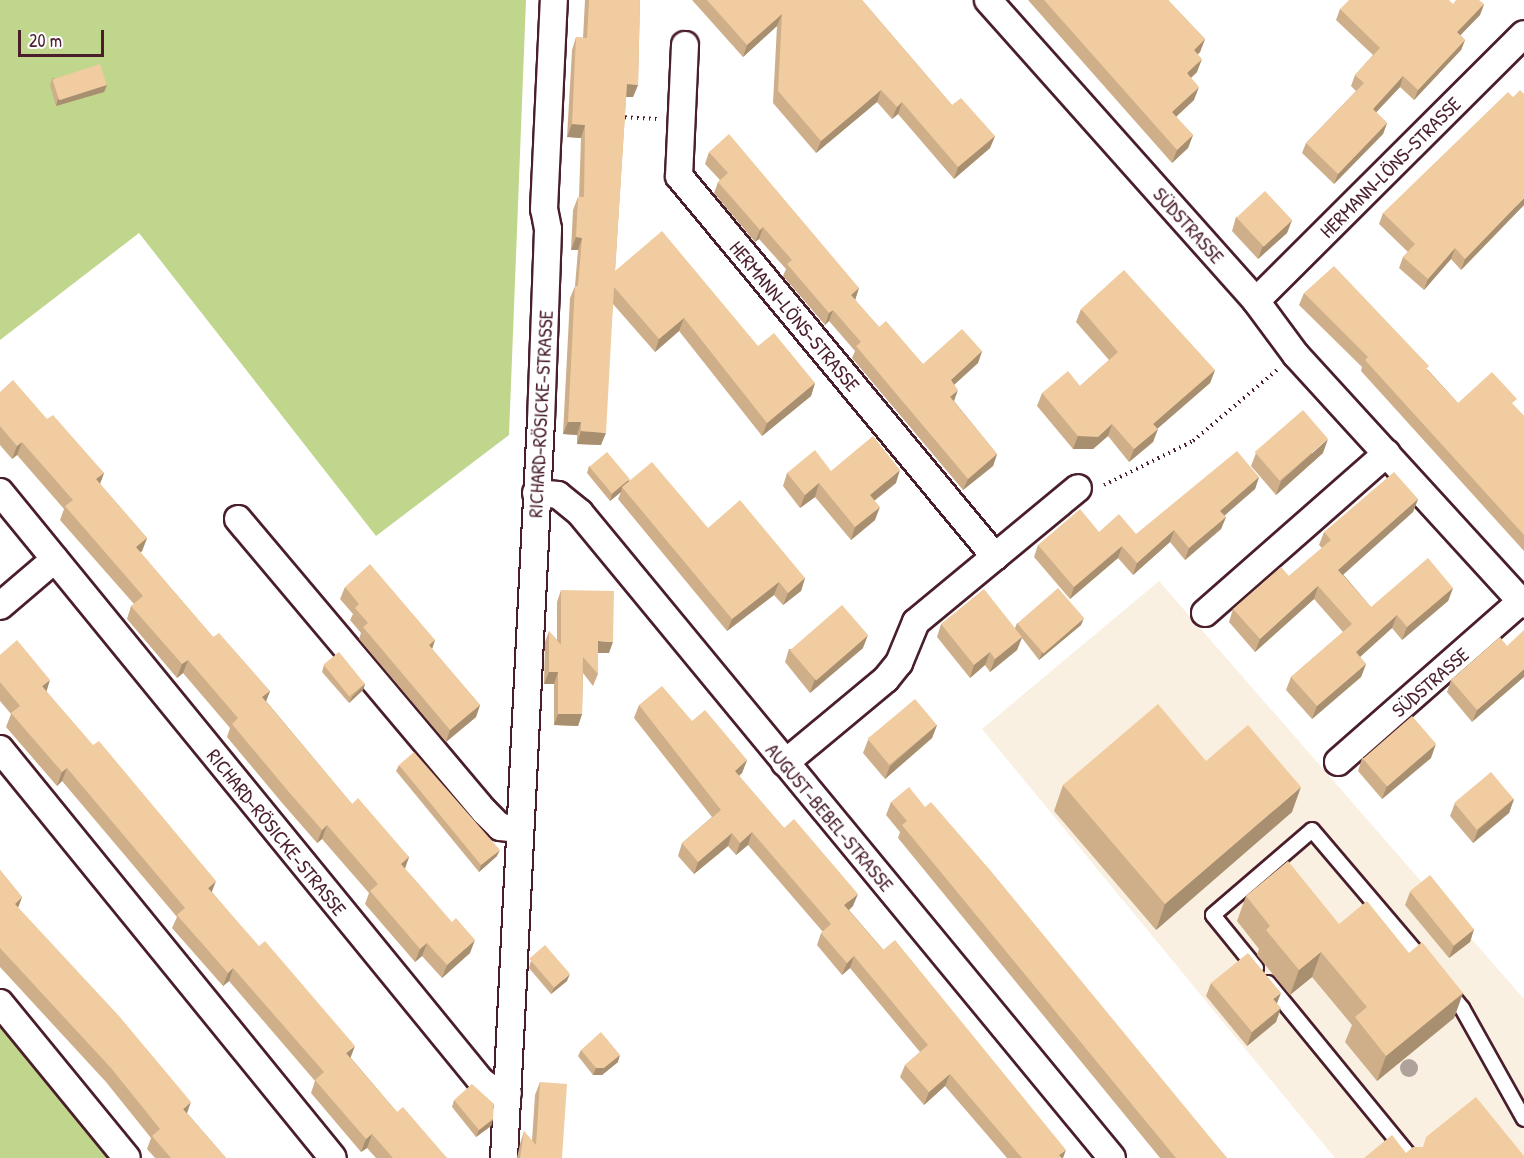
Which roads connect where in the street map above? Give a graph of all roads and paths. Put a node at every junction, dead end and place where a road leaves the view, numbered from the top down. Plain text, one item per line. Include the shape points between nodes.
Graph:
1 (554, 0) edge
2 (988, 0) edge
3 (1524, 34) edge
4 (685, 45) dead end
5 (615, 117) edge
6 (681, 120) junction
7 (1256, 301) junction
8 (1296, 355) junction
9 (1387, 453) junction
10 (1078, 488) joint
11 (0, 492) edge
12 (536, 493) junction
13 (238, 519) dead end
14 (995, 556) junction
15 (55, 559) junction
16 (1522, 603) edge
17 (0, 606) edge
18 (1205, 613) dead end
19 (0, 749) edge
20 (1338, 762) dead end
21 (785, 763) junction
22 (520, 829) junction
23 (0, 1003) edge
24 (508, 1093) junction
25 (1524, 1119) edge
26 (127, 1158) edge
27 (333, 1158) edge
28 (504, 1158) edge
29 (1112, 1158) edge
30 (1411, 1158) edge

1 - 12 street, RICHARD-RÖSICKE-STRASSE
2 - 7 street, SÜDSTRASSE
3 - 7 street, HERMANN-LÖNS-STRASSE
4 - 6 street, HERMANN-LÖNS-STRASSE
5 - 6 path
6 - 14 street, HERMANN-LÖNS-STRASSE via 679,176
7 - 8 street, SÜDSTRASSE
8 - 9 street, SÜDSTRASSE
8 - 10 path via 1193,441 1098,488
9 - 16 street, SÜDSTRASSE
9 - 18 street
10 - 14 street
11 - 15 street, RICHARD-RÖSICKE-STRASSE
12 - 21 street, AUGUST-BEBEL-STRASSE via 558,495 580,513
12 - 22 street, RICHARD-RÖSICKE-STRASSE
13 - 22 street via 485,812 500,827
14 - 21 street via 916,622 899,663 886,679
15 - 17 street
15 - 24 street, RICHARD-RÖSICKE-STRASSE via 481,1081 495,1091
16 - 20 street, SÜDSTRASSE
19 - 27 street
21 - 29 street, AUGUST-BEBEL-STRASSE
22 - 24 street, RICHARD-RÖSICKE-STRASSE
23 - 26 street
24 - 28 street, RICHARD-RÖSICKE-STRASSE
25 - 30 lane via 1462,1008 1312,830 1213,915

